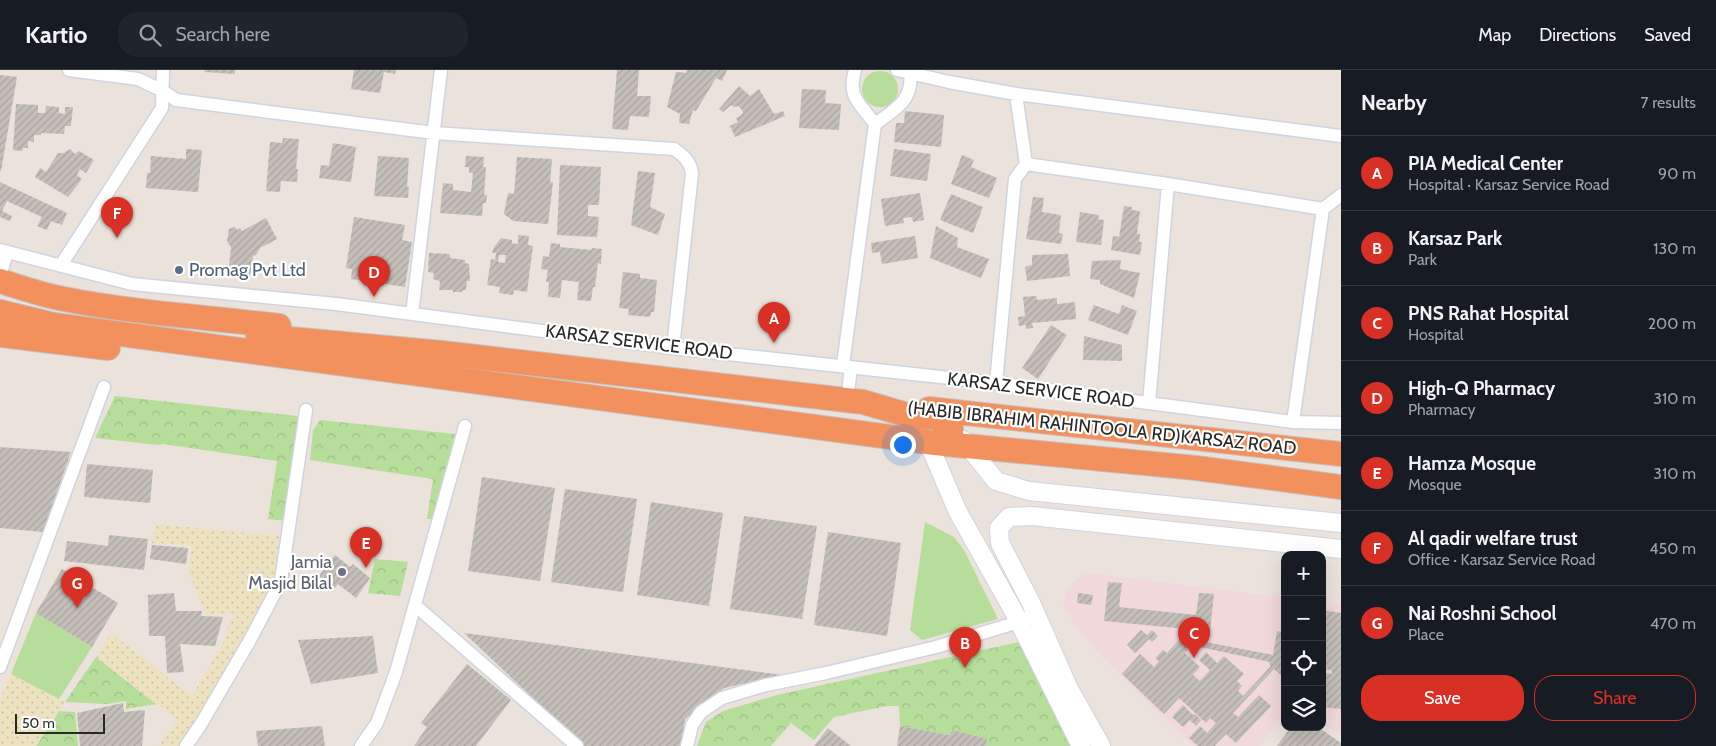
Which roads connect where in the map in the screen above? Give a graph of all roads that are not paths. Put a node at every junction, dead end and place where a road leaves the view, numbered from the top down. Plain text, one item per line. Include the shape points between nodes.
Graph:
1 (69, 70) edge
2 (163, 70) edge
3 (441, 70) edge
4 (855, 70) edge
5 (897, 70) edge
6 (910, 73) junction
7 (950, 76) edge
8 (163, 91) junction
9 (1016, 94) junction
10 (875, 124) junction
11 (434, 134) junction
12 (1341, 136) edge
13 (1026, 164) junction
14 (1168, 184) junction
15 (1341, 195) edge
16 (1323, 209) junction
17 (3, 251) edge
18 (61, 265) junction
19 (0, 277) edge
20 (0, 281) edge
21 (0, 300) edge
22 (0, 312) edge
23 (412, 314) junction
24 (2, 335) edge
25 (673, 348) junction
26 (442, 353) junction
27 (847, 366) junction
28 (417, 375) junction
29 (996, 383) junction
30 (104, 387) dead end
31 (855, 401) junction
32 (1149, 403) junction
33 (306, 410) dead end
34 (1293, 422) junction
35 (1341, 423) edge
36 (465, 426) dead end
37 (952, 427) junction
38 (932, 443) junction
39 (968, 446) junction
40 (1341, 454) edge
41 (1341, 487) edge
42 (1341, 523) edge
43 (1341, 549) edge
44 (416, 606) junction
45 (1035, 613) junction
46 (1019, 622) junction
47 (0, 667) edge
48 (186, 746) edge
49 (361, 746) edge
50 (577, 746) edge
51 (687, 746) edge
52 (1081, 746) edge
53 (1101, 746) edge

1 - 8 street via 138,79
2 - 8 street
3 - 11 street
4 - 10 street via 853,94
5 - 6 street
6 - 7 street
6 - 10 street via 912,82 908,95
7 - 9 street
8 - 11 street via 176,100
8 - 18 street via 162,108
9 - 12 street
9 - 13 street
10 - 27 street
11 - 23 street
11 - 25 street via 660,148 684,155 692,173
13 - 14 street
13 - 29 street via 1015,179
14 - 16 street
14 - 32 street
15 - 16 street
16 - 34 street
17 - 18 street, KARSAZ SERVICE ROAD
17 - 19 street
18 - 23 street, KARSAZ SERVICE ROAD via 132,284
20 - 26 highway via 56,297 135,311 398,341
21 - 26 highway via 50,310 215,332
22 - 28 highway via 54,325
23 - 25 street, KARSAZ SERVICE ROAD
24 - 28 highway via 306,369
25 - 27 street, KARSAZ SERVICE ROAD
26 - 31 highway
27 - 29 street, KARSAZ SERVICE ROAD
27 - 31 street
28 - 38 highway
29 - 32 street, KARSAZ SERVICE ROAD
30 - 47 street
31 - 37 highway via 911,416 940,418
31 - 40 highway, (HABIB IBRAHIM RAHINTOOLA RD)KARSAZ ROAD
32 - 34 street, KARSAZ SERVICE ROAD
33 - 48 street via 282,581
34 - 35 street, KARSAZ SERVICE ROAD
36 - 44 street
37 - 38 highway via 951,434
37 - 39 street
38 - 39 highway
38 - 46 street via 958,512
39 - 41 highway via 1196,468
39 - 42 street via 996,481 1029,491
43 - 45 street via 1032,516 1009,517 998,528 1000,543
44 - 49 street via 377,723
44 - 50 street
45 - 46 street
45 - 53 street via 1068,687
46 - 51 street via 936,647 722,698 701,712 692,725
46 - 52 street

